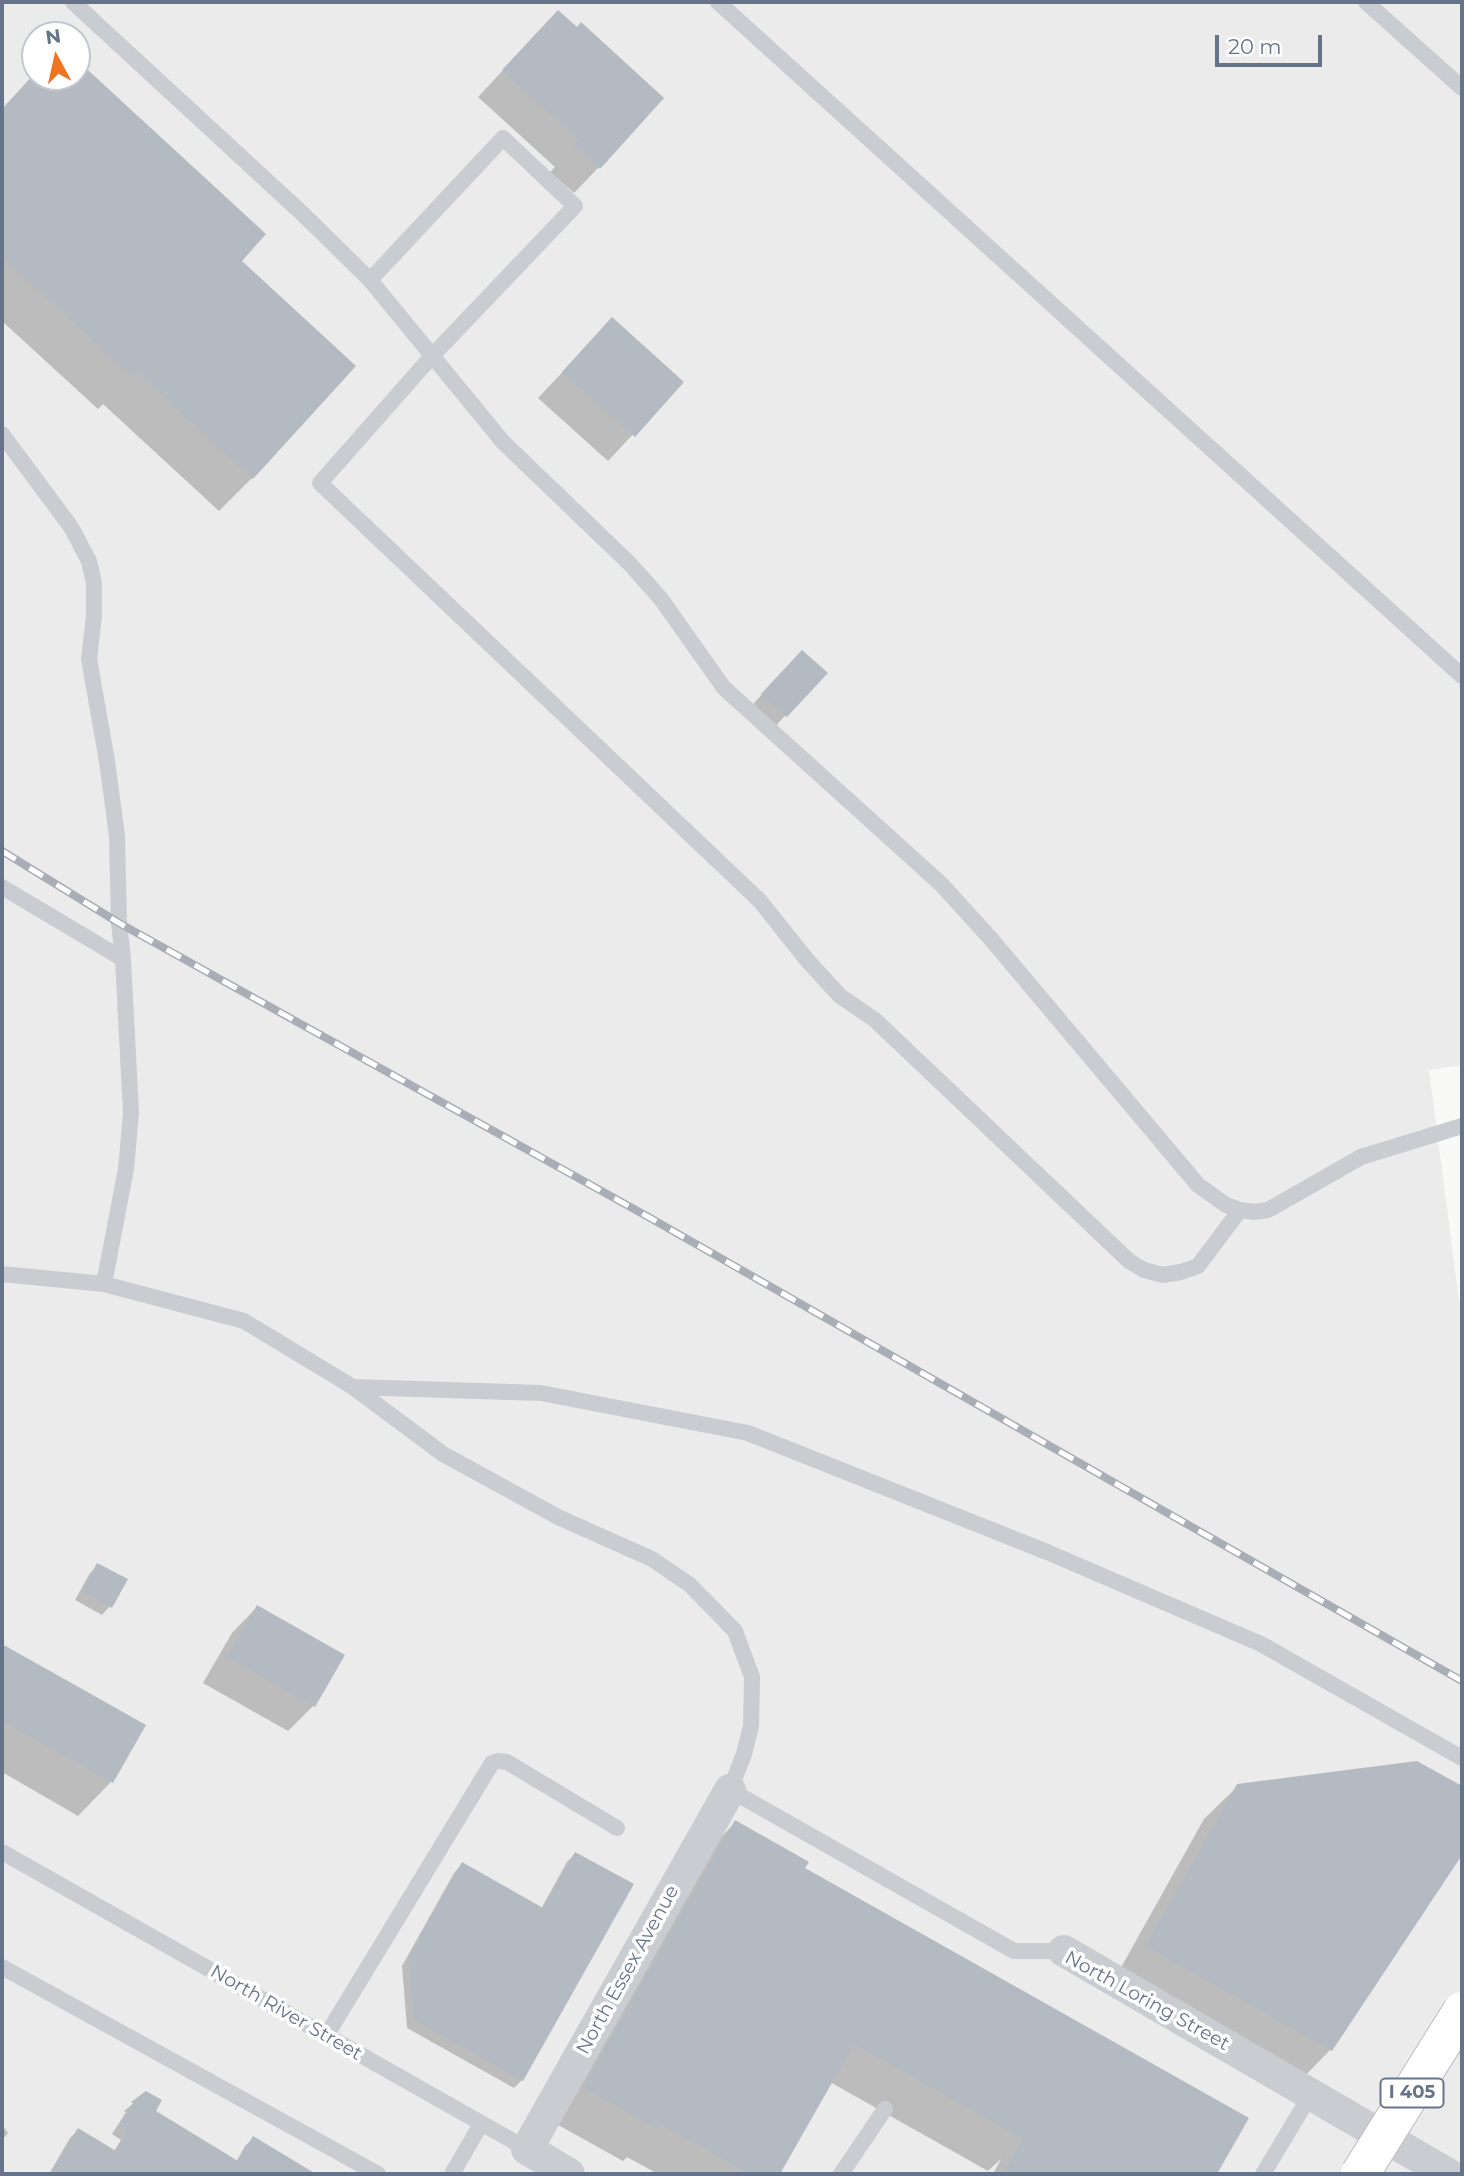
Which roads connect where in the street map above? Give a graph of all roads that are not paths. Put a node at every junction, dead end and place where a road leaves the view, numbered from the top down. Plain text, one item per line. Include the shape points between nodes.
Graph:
1 (73, 2) edge
2 (718, 2) edge
3 (1366, 2) edge
4 (1462, 88) edge
5 (370, 280) junction
6 (432, 356) junction
7 (2, 434) edge
8 (1462, 676) edge
9 (2, 887) edge
10 (123, 959) junction
11 (1462, 1126) edge
12 (1240, 1210) junction
13 (2, 1273) edge
14 (104, 1284) junction
15 (353, 1387) junction
16 (1462, 1758) edge
17 (730, 1790) junction
18 (617, 1828) dead end
19 (2, 1852) edge
20 (1064, 1951) joint
21 (2, 1967) edge
22 (1462, 2011) edge
23 (1462, 2022) edge
24 (326, 2036) junction
25 (1311, 2094) junction
26 (885, 2109) dead end
27 (481, 2124) junction
28 (527, 2149) junction
29 (378, 2174) edge
30 (452, 2174) edge
31 (569, 2174) edge
32 (841, 2174) edge
33 (1263, 2174) edge
34 (1363, 2174) edge
35 (1448, 2174) edge

1 - 5 lane
2 - 8 lane
3 - 4 lane
5 - 6 lane
5 - 6 lane via 503,138 575,206
6 - 12 lane via 503,442 661,599 724,688 941,884 1198,1185
6 - 12 lane via 320,483 760,901 840,996 876,1020 1129,1262 1163,1275 1198,1266
7 - 10 lane via 71,527 89,561 94,583 89,659 117,836
9 - 10 lane
10 - 14 lane via 131,1113 127,1169
11 - 12 lane via 1361,1157 1268,1210
13 - 14 lane
14 - 15 lane via 244,1321
15 - 16 lane via 541,1393 748,1433 1047,1552 1261,1644
15 - 17 lane via 443,1454 558,1517 652,1559 710,1603 735,1631 752,1677 751,1726
17 - 20 lane, North Loring Street via 1014,1951
17 - 28 street, North Essex Avenue
18 - 24 lane via 507,1762 492,1763
19 - 24 lane, North River Street
20 - 25 street, North Loring Street
21 - 29 lane
22 - 34 highway, I 405, bridge
23 - 34 highway, I 405, bridge
24 - 27 lane, North River Street
25 - 33 lane
25 - 35 street, North Loring Street
26 - 32 lane
27 - 28 lane, North River Street
27 - 30 lane
28 - 31 street, North River Street

